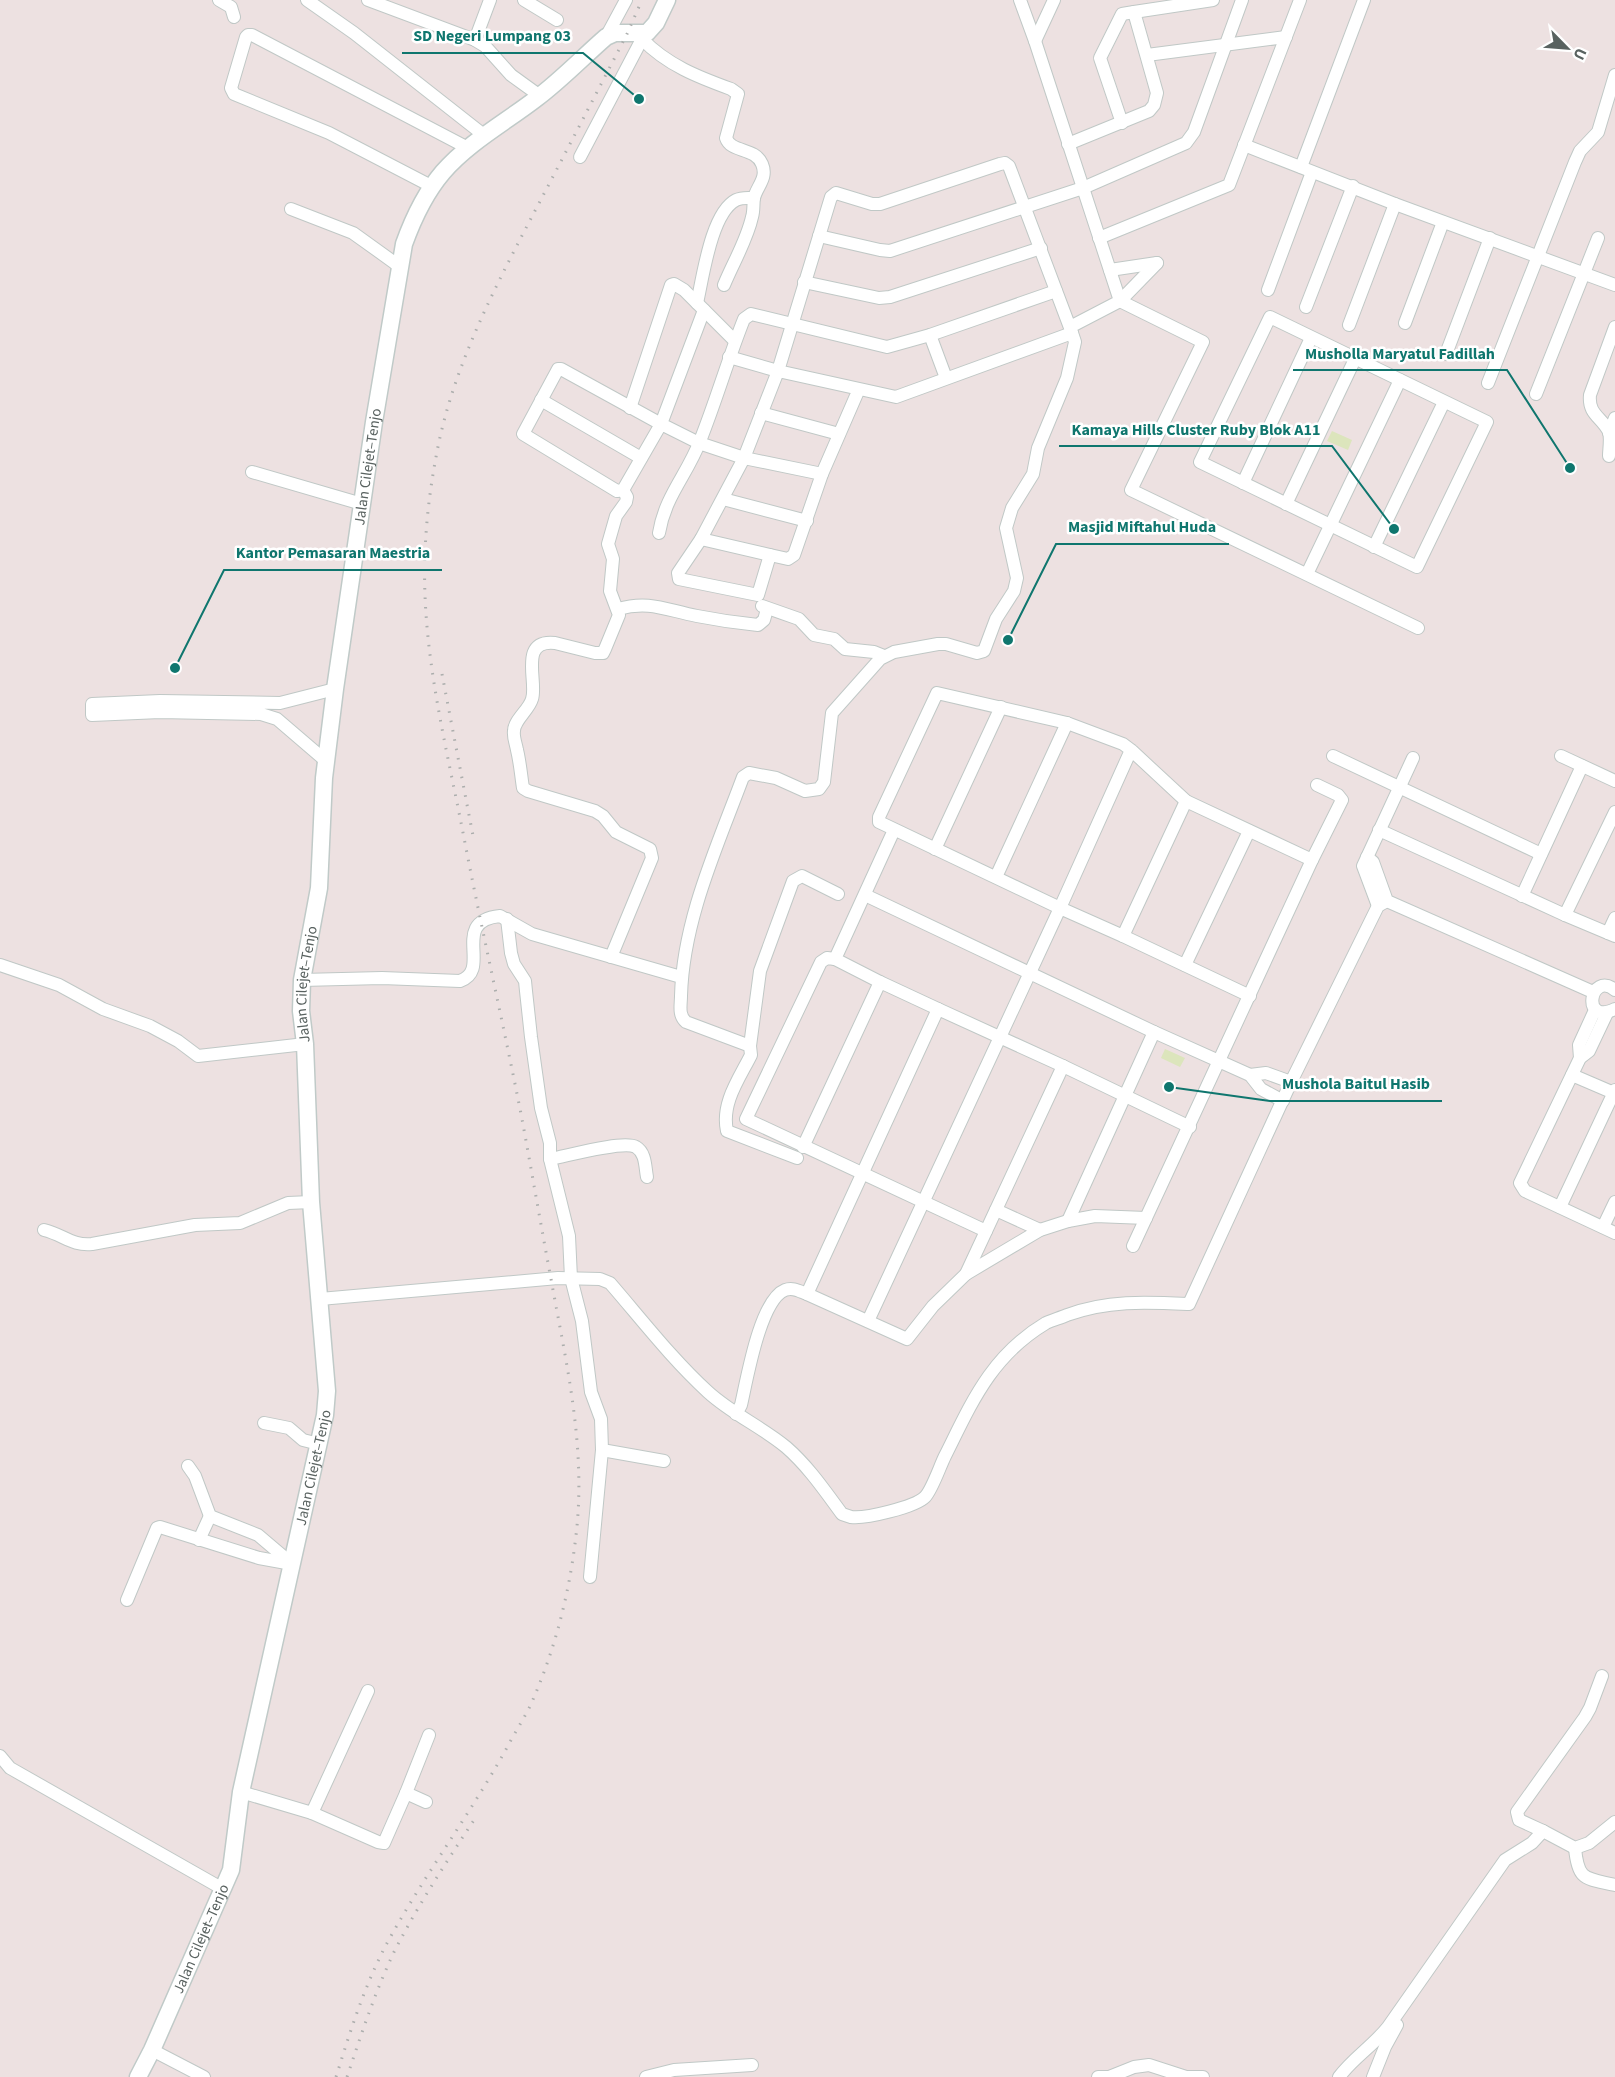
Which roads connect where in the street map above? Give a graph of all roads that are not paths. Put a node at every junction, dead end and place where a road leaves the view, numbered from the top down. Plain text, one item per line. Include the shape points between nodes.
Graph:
1 (219, 0) edge
2 (308, 0) edge
3 (368, 0) edge
4 (490, 0) edge
5 (524, 0) edge
6 (626, 0) edge
7 (667, 0) edge
8 (1020, 0) edge
9 (1054, 0) edge
10 (1213, 0) edge
11 (1242, 0) edge
12 (1300, 0) edge
13 (1364, 0) edge
14 (1134, 12) junction
15 (234, 17) dead end
16 (556, 21) dead end
17 (645, 36) junction
18 (606, 37) junction
19 (1286, 37) junction
20 (475, 40) junction
21 (1035, 41) junction
22 (1225, 44) junction
23 (1147, 55) junction
24 (1615, 75) edge
25 (540, 96) junction
26 (1122, 123) junction
27 (486, 136) junction
28 (1068, 144) junction
29 (1245, 145) junction
30 (468, 148) junction
31 (580, 157) dead end
32 (1306, 169) junction
33 (1353, 186) junction
34 (433, 187) junction
35 (1083, 188) junction
36 (754, 198) junction
37 (1395, 204) junction
38 (1025, 206) junction
39 (291, 209) dead end
40 (1443, 222) junction
41 (819, 236) junction
42 (1099, 238) junction
43 (1490, 238) junction
44 (1598, 238) dead end
45 (1041, 248) junction
46 (1538, 256) junction
47 (399, 266) junction
48 (1110, 270) junction
49 (1583, 273) junction
50 (804, 282) junction
51 (724, 285) dead end
52 (1615, 285) edge
53 (1268, 290) dead end
54 (1056, 291) junction
55 (1120, 301) junction
56 (701, 307) junction
57 (1306, 307) dead end
58 (1406, 323) dead end
59 (791, 324) junction
60 (1348, 325) dead end
61 (1615, 327) edge
62 (1071, 330) junction
63 (930, 335) junction
64 (1311, 338) junction
65 (735, 341) junction
66 (1446, 354) dead end
67 (729, 357) junction
68 (1355, 359) junction
69 (778, 370) junction
70 (946, 378) junction
71 (1400, 380) junction
72 (1488, 383) dead end
73 (859, 389) junction
74 (1536, 394) dead end
75 (541, 400) junction
76 (1444, 402) junction
77 (630, 408) junction
78 (761, 413) junction
79 (1615, 418) edge
80 (661, 424) junction
81 (1610, 433) junction
82 (839, 434) junction
83 (699, 443) junction
84 (1609, 456) dead end
85 (641, 458) junction
86 (744, 458) junction
87 (252, 472) dead end
88 (822, 474) junction
89 (1243, 483) junction
90 (623, 490) junction
91 (723, 499) junction
92 (362, 504) junction
93 (1286, 504) junction
94 (807, 521) junction
95 (1330, 526) junction
96 (659, 533) dead end
97 (702, 539) junction
98 (1374, 547) junction
99 (770, 555) junction
100 (1307, 574) junction
101 (754, 596) junction
102 (618, 609) junction
103 (767, 609) junction
104 (1418, 628) dead end
105 (884, 656) junction
106 (335, 688) junction
107 (280, 703) junction
108 (1001, 706) junction
109 (131, 708) junction
110 (92, 709) dead end
111 (277, 719) junction
112 (1067, 723) junction
113 (1131, 750) junction
114 (1333, 756) dead end
115 (1561, 756) dead end
116 (1413, 758) dead end
117 (326, 761) junction
118 (1582, 766) junction
119 (1615, 781) edge
120 (1317, 785) dead end
121 (1400, 788) junction
122 (1186, 801) junction
123 (1615, 812) edge
124 (894, 830) junction
125 (1380, 830) junction
126 (1249, 831) junction
127 (935, 849) junction
128 (1541, 854) junction
129 (1312, 860) junction
130 (996, 877) junction
131 (838, 894) dead end
132 (865, 895) junction
133 (1522, 896) junction
134 (1382, 903) junction
135 (1060, 908) junction
136 (1565, 915) junction
137 (1615, 918) edge
138 (507, 919) junction
139 (1612, 934) edge
140 (1123, 936) junction
141 (611, 957) junction
142 (835, 959) junction
143 (0, 965) edge
144 (1185, 965) junction
145 (1029, 972) junction
146 (681, 977) junction
147 (302, 980) junction
148 (880, 982) junction
149 (1613, 984) edge
150 (1593, 992) junction
151 (1250, 996) junction
152 (938, 1009) junction
153 (1606, 1011) edge
154 (1154, 1032) junction
155 (1000, 1036) junction
156 (305, 1044) junction
157 (750, 1046) junction
158 (1219, 1061) junction
159 (1063, 1066) junction
160 (1250, 1075) junction
161 (1572, 1075) junction
162 (1291, 1082) junction
163 (1614, 1092) edge
164 (1124, 1096) junction
165 (1283, 1101) junction
166 (1190, 1127) junction
167 (800, 1152) junction
168 (550, 1159) junction
169 (861, 1174) junction
170 (647, 1178) dead end
171 (310, 1202) junction
172 (924, 1202) junction
173 (1615, 1202) edge
174 (1560, 1207) junction
175 (996, 1210) junction
176 (1146, 1218) junction
177 (1068, 1221) junction
178 (44, 1230) dead end
179 (1040, 1230) junction
180 (1609, 1230) edge
181 (986, 1231) junction
182 (1133, 1246) dead end
183 (966, 1274) junction
184 (571, 1278) junction
185 (807, 1294) junction
186 (320, 1299) junction
187 (868, 1321) junction
188 (736, 1414) junction
189 (264, 1423) dead end
190 (319, 1444) junction
191 (602, 1450) junction
192 (664, 1461) dead end
193 (188, 1466) dead end
194 (210, 1516) junction
195 (199, 1540) junction
196 (292, 1564) junction
197 (590, 1577) dead end
198 (127, 1600) dead end
199 (1602, 1676) dead end
200 (368, 1691) dead end
201 (429, 1735) dead end
202 (0, 1756) edge
203 (241, 1792) junction
204 (406, 1794) junction
205 (426, 1802) dead end
206 (312, 1814) junction
207 (1615, 1822) edge
208 (1543, 1831) junction
209 (1575, 1848) junction
210 (1615, 1885) edge
211 (224, 1889) junction
212 (1434, 1961) junction
213 (152, 2050) junction
214 (752, 2065) dead end
215 (138, 2077) edge
216 (204, 2077) edge
217 (646, 2077) edge
218 (1098, 2077) edge
219 (1203, 2077) edge
220 (1339, 2077) edge
221 (1373, 2077) edge

1 - 15 street via 231,7
2 - 27 street
3 - 20 street
4 - 20 street
5 - 16 street
6 - 18 street
7 - 17 main road
8 - 21 street
9 - 21 street
10 - 14 street
11 - 22 street
12 - 19 street
13 - 32 street
14 - 23 street
14 - 26 street via 1122,14 1100,58
17 - 18 main road via 615,33
17 - 31 street
17 - 36 street via 659,55 738,94 726,138 732,146 752,153 762,164 764,173
18 - 25 main road, Jalan Cilejet–Tenjo
19 - 22 street
19 - 29 street
20 - 25 street via 511,75
21 - 28 street
22 - 23 street
22 - 35 street via 1194,132 1186,143
23 - 26 street via 1156,99 1149,111
24 - 46 street via 1598,132 1580,151
25 - 27 main road, Jalan Cilejet–Tenjo
26 - 28 street
27 - 30 main road, Jalan Cilejet–Tenjo
28 - 35 street
29 - 32 street
29 - 42 street via 1229,185
30 - 34 main road, Jalan Cilejet–Tenjo
30 - 34 street via 252,35 246,37 231,88 234,94 329,133
32 - 33 street
32 - 53 street
33 - 37 street
33 - 57 street
34 - 47 main road, Jalan Cilejet–Tenjo via 410,228
35 - 38 street
35 - 42 street
36 - 51 street via 752,218
36 - 56 street via 735,200 715,229 706,259
37 - 40 street
37 - 60 street
38 - 41 street via 890,250
38 - 41 street via 1009,166 1000,164 880,204 836,193 831,197
38 - 45 street
39 - 47 street via 353,232
40 - 43 street
40 - 58 street
41 - 50 street
42 - 48 street
43 - 46 street
43 - 66 street
44 - 49 street
45 - 50 street via 890,297
45 - 54 street
46 - 49 street
46 - 72 street
47 - 92 main road, Jalan Cilejet–Tenjo
48 - 55 street
48 - 55 street via 1157,263
49 - 52 street
49 - 74 street
50 - 59 street
54 - 62 street
54 - 63 street
55 - 62 street
55 - 100 street via 1203,342 1131,490
56 - 65 street
56 - 77 street via 684,290 674,285 669,289
56 - 80 street
59 - 63 street via 887,347
59 - 65 street via 751,314 744,319
59 - 69 street
61 - 81 street via 1589,403
62 - 70 street
62 - 105 street via 1075,342 1067,378 1038,448 1033,474 1012,508 1006,528 1016,586 996,619 984,651 976,653 938,644
63 - 70 street
64 - 68 street
64 - 89 street
64 - 89 street via 1270,317 1200,462
65 - 67 street
67 - 69 street
67 - 83 street
68 - 71 street
68 - 93 street
69 - 73 street
69 - 78 street
70 - 73 street via 896,397
71 - 76 street
71 - 95 street
73 - 82 street
75 - 77 street via 561,369
75 - 85 street
75 - 90 street via 525,436 617,491
76 - 98 street
76 - 98 street via 1487,422 1417,567
77 - 80 street
78 - 82 street
78 - 86 street
79 - 81 street
80 - 83 street
80 - 85 street
81 - 84 street
82 - 88 street
83 - 86 street
83 - 96 street via 667,502
85 - 90 street
86 - 88 street
86 - 91 street
87 - 92 street
88 - 94 street
89 - 93 street
90 - 102 street via 626,502 616,516 608,544 613,559 610,591
91 - 94 street
91 - 97 street
92 - 106 main road, Jalan Cilejet–Tenjo
93 - 95 street
94 - 99 street via 792,558
95 - 98 street
95 - 100 street
97 - 99 street
97 - 101 street via 678,573 679,579
99 - 101 street via 760,592
100 - 104 street
101 - 103 street
102 - 103 street via 632,605 661,606 695,616 758,625
102 - 141 street via 617,621 603,652 596,654 549,643 539,646 531,663 533,697 514,731 523,788 595,811 616,832 650,849 652,858
103 - 105 street via 799,619 814,635 834,639 847,650
105 - 146 street via 832,713 824,782 819,789 806,791 776,778 749,773 743,777 700,894
106 - 107 street
106 - 117 main road, Jalan Cilejet–Tenjo
107 - 109 street
107 - 111 street
108 - 112 street
108 - 124 street via 937,693 879,817 879,822
108 - 127 street
109 - 110 street
109 - 111 street via 261,714
111 - 117 street
112 - 113 street
112 - 130 street
113 - 122 street
113 - 135 street
114 - 121 street
115 - 118 street
116 - 121 street
117 - 147 main road, Jalan Cilejet–Tenjo via 319,888
118 - 119 street
118 - 128 street
120 - 129 street via 1342,800
121 - 125 street
121 - 128 street
122 - 126 street
122 - 140 street
123 - 136 street
124 - 127 street
124 - 132 street
125 - 133 street
125 - 134 street via 1363,866
126 - 129 street
126 - 144 street
127 - 130 street
128 - 133 street
129 - 151 street
130 - 135 street
131 - 157 street via 802,876 793,881 760,971
132 - 142 street
132 - 145 street
133 - 136 street
134 - 150 street
134 - 162 street
135 - 140 street
135 - 145 street
136 - 139 street
137 - 139 street
138 - 141 street via 532,934
138 - 147 street via 496,916 477,925 473,970 467,979
138 - 168 street via 514,964 525,981
140 - 144 street
141 - 146 street
142 - 148 street
142 - 167 street via 821,962 746,1116 748,1122
143 - 156 street via 59,985 103,1009 150,1026 198,1056
144 - 151 street
145 - 154 street
145 - 155 street
146 - 157 street via 683,1019
147 - 156 main road, Jalan Cilejet–Tenjo
148 - 152 street
148 - 167 street
149 - 150 street
150 - 153 street via 1591,1001
151 - 158 street
152 - 155 street
152 - 169 street
153 - 161 street via 1579,1045 1580,1058
154 - 158 street
154 - 164 street
155 - 159 street
155 - 172 street
156 - 171 main road, Jalan Cilejet–Tenjo
157 - 167 street via 751,1055 726,1107 727,1131
158 - 160 street
158 - 166 street
159 - 164 street
159 - 175 street
160 - 162 street via 1266,1073
160 - 165 street via 1261,1089
161 - 163 street
161 - 174 street via 1520,1183 1525,1191
162 - 165 street
163 - 174 street
164 - 166 street
164 - 177 street
165 - 188 street via 1189,1304 1135,1302 1086,1308 1047,1322 1018,1343 987,1376 926,1496 913,1504 870,1515 842,1514 801,1460
166 - 176 street
167 - 169 street
168 - 170 street via 627,1145 636,1147 643,1155
168 - 184 street via 569,1236
169 - 172 street
169 - 185 street
171 - 178 street via 288,1203 240,1223 195,1225 92,1244 76,1244
171 - 186 main road, Jalan Cilejet–Tenjo
172 - 181 street
172 - 187 street
173 - 180 street
174 - 180 street
175 - 179 street
175 - 181 street
176 - 177 street via 1095,1216
176 - 182 street
177 - 179 street
179 - 183 street
181 - 183 street
183 - 187 street via 907,1339
184 - 186 street
184 - 188 street via 610,1283 708,1392
184 - 191 street via 582,1321 591,1392 601,1419
185 - 187 street
185 - 188 street via 793,1288 783,1290 772,1301 764,1315
186 - 190 main road, Jalan Cilejet–Tenjo via 327,1392
189 - 190 street via 289,1428 303,1440
190 - 196 main road, Jalan Cilejet–Tenjo
191 - 192 street
191 - 197 street
193 - 194 street
194 - 195 street
194 - 196 street via 258,1535
195 - 196 street
195 - 198 street via 157,1528
196 - 203 main road, Jalan Cilejet–Tenjo
199 - 208 street via 1590,1708 1516,1812 1519,1821
200 - 206 street
201 - 204 street
202 - 211 street via 10,1768
203 - 206 street
203 - 211 main road, Jalan Cilejet–Tenjo via 233,1861
204 - 205 street
204 - 206 street via 384,1843
207 - 209 street via 1589,1843
208 - 209 street
208 - 212 street via 1505,1860
209 - 210 street via 1576,1865 1582,1875
211 - 213 main road, Jalan Cilejet–Tenjo
212 - 220 street via 1378,2040
212 - 221 street via 1385,2047
213 - 215 main road, Jalan Cilejet–Tenjo
213 - 216 street
214 - 217 street via 691,2068
218 - 219 street via 1149,2065 1186,2077

